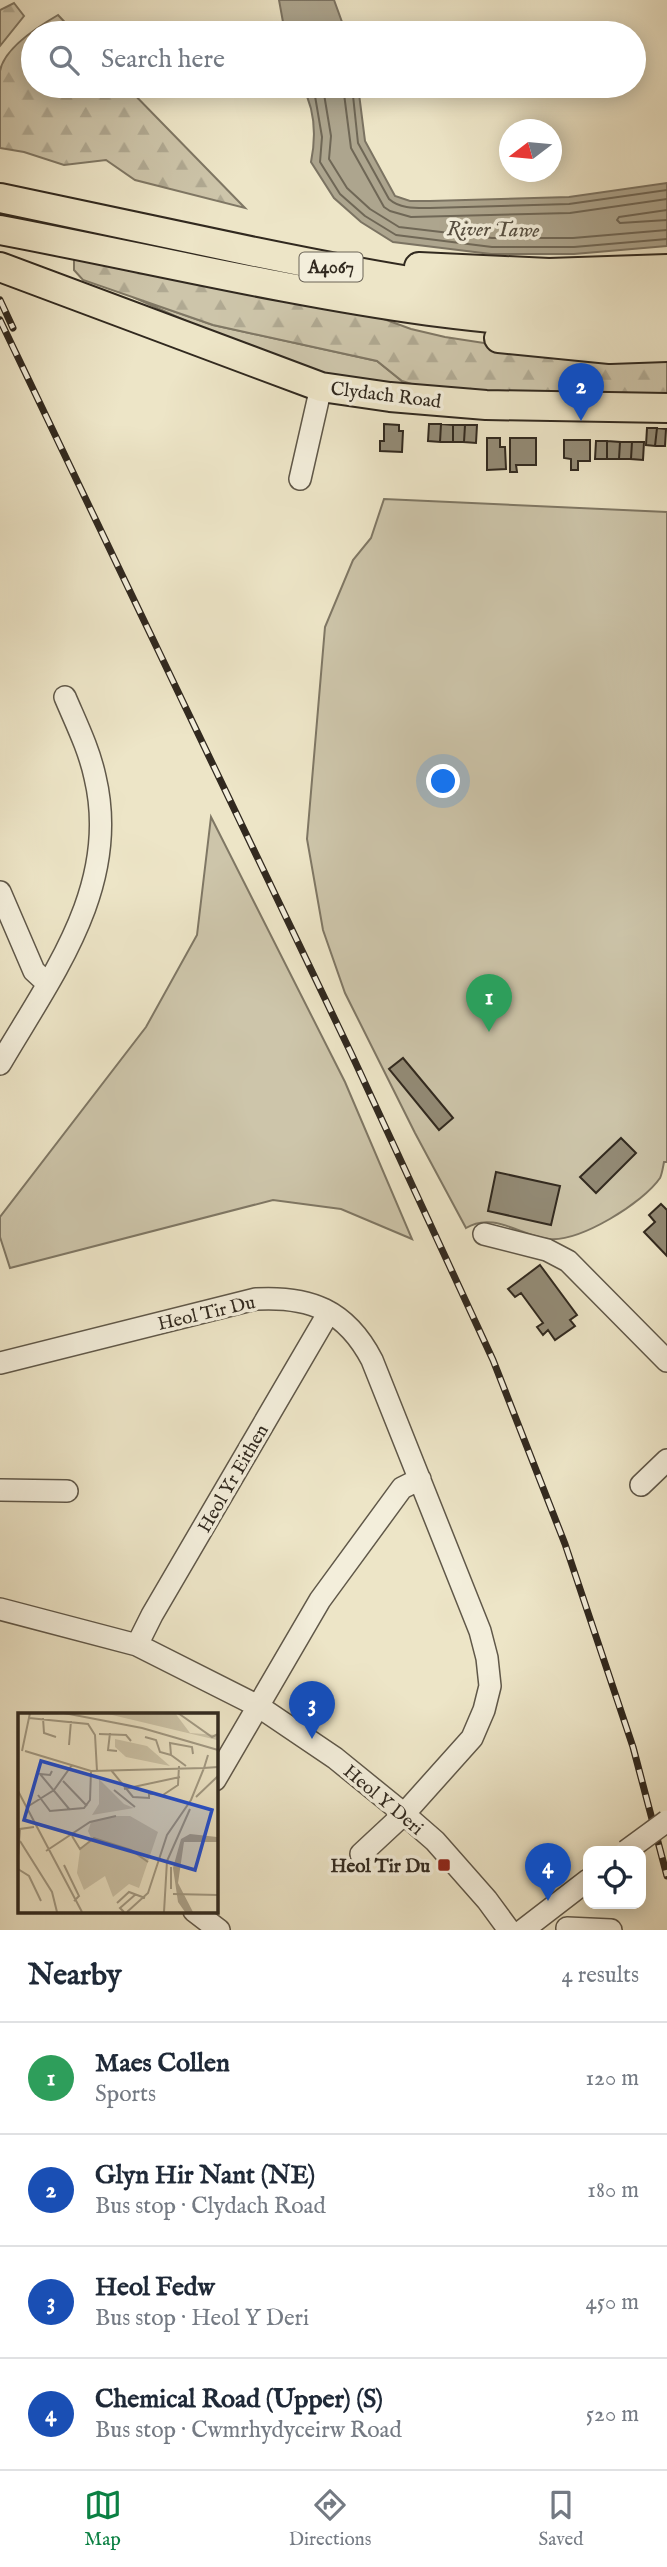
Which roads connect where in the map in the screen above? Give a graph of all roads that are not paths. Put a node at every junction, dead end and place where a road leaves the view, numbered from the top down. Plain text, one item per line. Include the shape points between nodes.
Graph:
1 (0, 198) edge
2 (0, 230) edge
3 (301, 261) junction
4 (0, 267) edge
5 (667, 270) edge
6 (667, 296) edge
7 (352, 300) junction
8 (667, 322) edge
9 (667, 347) edge
10 (321, 387) junction
11 (667, 408) edge
12 (300, 480) dead end
13 (65, 697) dead end
14 (0, 892) edge
15 (47, 983) junction
16 (0, 1064) edge
17 (484, 1234) dead end
18 (329, 1312) junction
19 (667, 1362) edge
20 (0, 1363) edge
21 (667, 1460) edge
22 (420, 1479) junction
23 (641, 1485) dead end
24 (0, 1490) edge
25 (67, 1491) dead end
26 (0, 1609) edge
27 (137, 1645) junction
28 (258, 1706) junction
29 (217, 1777) edge
30 (404, 1814) junction
31 (667, 1821) edge
32 (633, 1846) edge
33 (361, 1854) dead end
34 (583, 1884) edge
35 (557, 1904) junction
36 (195, 1912) edge
37 (567, 1929) edge
38 (219, 1930) edge
39 (509, 1930) edge
40 (523, 1930) edge
41 (611, 1930) edge

1 - 3 main road, A4067
2 - 7 main road, A4067
3 - 5 main road via 549,274
3 - 6 main road, A4067 via 489,293 610,299
4 - 10 main road, Clydach Road
7 - 8 main road, A4067 via 493,320
7 - 9 main road via 431,328 470,334 610,349
10 - 11 main road, Clydach Road via 486,405
10 - 12 street
13 - 15 street via 96,778 101,834 90,898 78,930
14 - 15 street via 34,971
15 - 16 street
17 - 19 street via 547,1250 568,1261
18 - 20 street, Heol Tir Du via 286,1297 256,1299
18 - 22 street, Heol Tir Du via 363,1341
18 - 27 street, Heol Yr Eithen
21 - 23 street
22 - 28 street via 402,1488 320,1600
22 - 30 street, Heol Tir Du via 480,1631 490,1686 472,1738
24 - 25 street
26 - 27 street, Heol Y Deri
27 - 28 street, Heol Y Deri
28 - 29 street
28 - 30 street, Heol Y Deri
30 - 33 street, Heol Tir Du
30 - 39 street, Heol Y Deri via 443,1851
31 - 32 street, bridge
34 - 35 street
35 - 37 street
35 - 40 street
36 - 38 street
37 - 41 street

